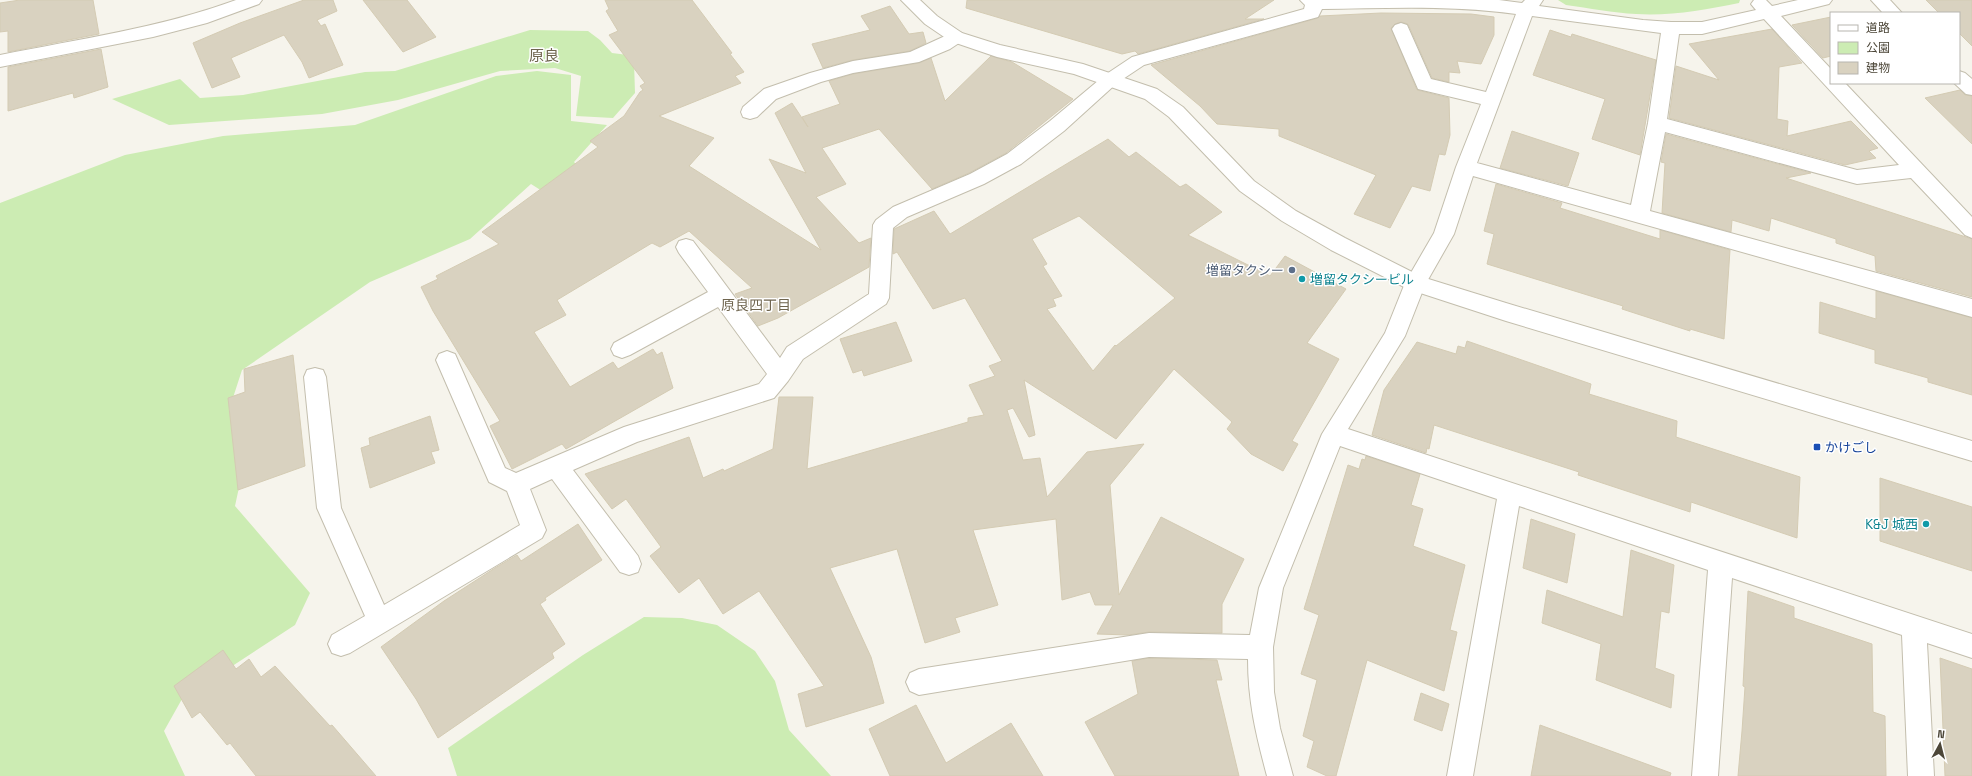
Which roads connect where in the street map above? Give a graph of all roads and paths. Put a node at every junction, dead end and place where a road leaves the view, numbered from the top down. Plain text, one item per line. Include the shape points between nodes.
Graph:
1 (252, 0) edge
2 (910, 0) edge
3 (1823, 0) edge
4 (1880, 0) edge
5 (1311, 2) edge
6 (1530, 5) edge
7 (1762, 6) edge
8 (1893, 12) edge
9 (1671, 28) junction
10 (1401, 29) dead end
11 (956, 37) junction
12 (0, 61) edge
13 (1960, 78) edge
14 (1111, 79) junction
15 (1830, 79) edge
16 (1835, 84) edge
17 (1972, 89) edge
18 (1492, 100) junction
19 (750, 112) dead end
20 (1657, 122) junction
21 (1466, 167) junction
22 (1915, 170) junction
23 (1639, 216) junction
24 (1972, 230) edge
25 (686, 247) dead end
26 (1416, 284) junction
27 (721, 295) junction
28 (1972, 308) edge
29 (622, 349) dead end
30 (448, 360) dead end
31 (780, 375) junction
32 (315, 377) dead end
33 (1333, 434) junction
34 (1972, 451) edge
35 (557, 467) junction
36 (516, 484) junction
37 (1510, 492) junction
38 (1721, 563) junction
39 (629, 564) dead end
40 (379, 621) junction
41 (1914, 627) junction
42 (341, 644) dead end
43 (1972, 646) edge
44 (1260, 647) junction
45 (919, 682) dead end
46 (1280, 776) edge
47 (1460, 776) edge
48 (1705, 776) edge
49 (1921, 776) edge

1 - 12 street via 187,23
2 - 11 street via 931,20
3 - 7 street
4 - 8 street
5 - 6 street
5 - 14 street via 1312,13 1138,61
6 - 9 street
6 - 18 street
7 - 9 street via 1702,28
7 - 15 street
9 - 20 street
10 - 18 street via 1424,84
11 - 14 street via 998,51 1077,68
11 - 19 street via 913,58 853,67 810,79 770,94
13 - 17 street
14 - 26 street via 1151,94 1176,112 1247,186 1289,216
14 - 31 street via 1014,159 977,179 900,212 883,224 879,298 795,353
16 - 22 street
18 - 21 street
20 - 22 street via 1857,177
20 - 23 street
21 - 23 street
21 - 26 street via 1444,234
22 - 24 street
23 - 28 street
25 - 27 street
26 - 33 street via 1394,336
26 - 34 street
27 - 29 street
27 - 31 street
30 - 36 street via 497,475
31 - 35 street via 766,391 632,434
32 - 40 street via 329,508
33 - 37 street
33 - 44 street via 1271,588
35 - 36 street
35 - 39 street
36 - 40 street via 534,530
37 - 38 street
37 - 47 street
38 - 41 street
38 - 48 street
40 - 42 street
41 - 43 street
41 - 49 street
44 - 45 street via 1149,645
44 - 46 street via 1261,692 1267,728

